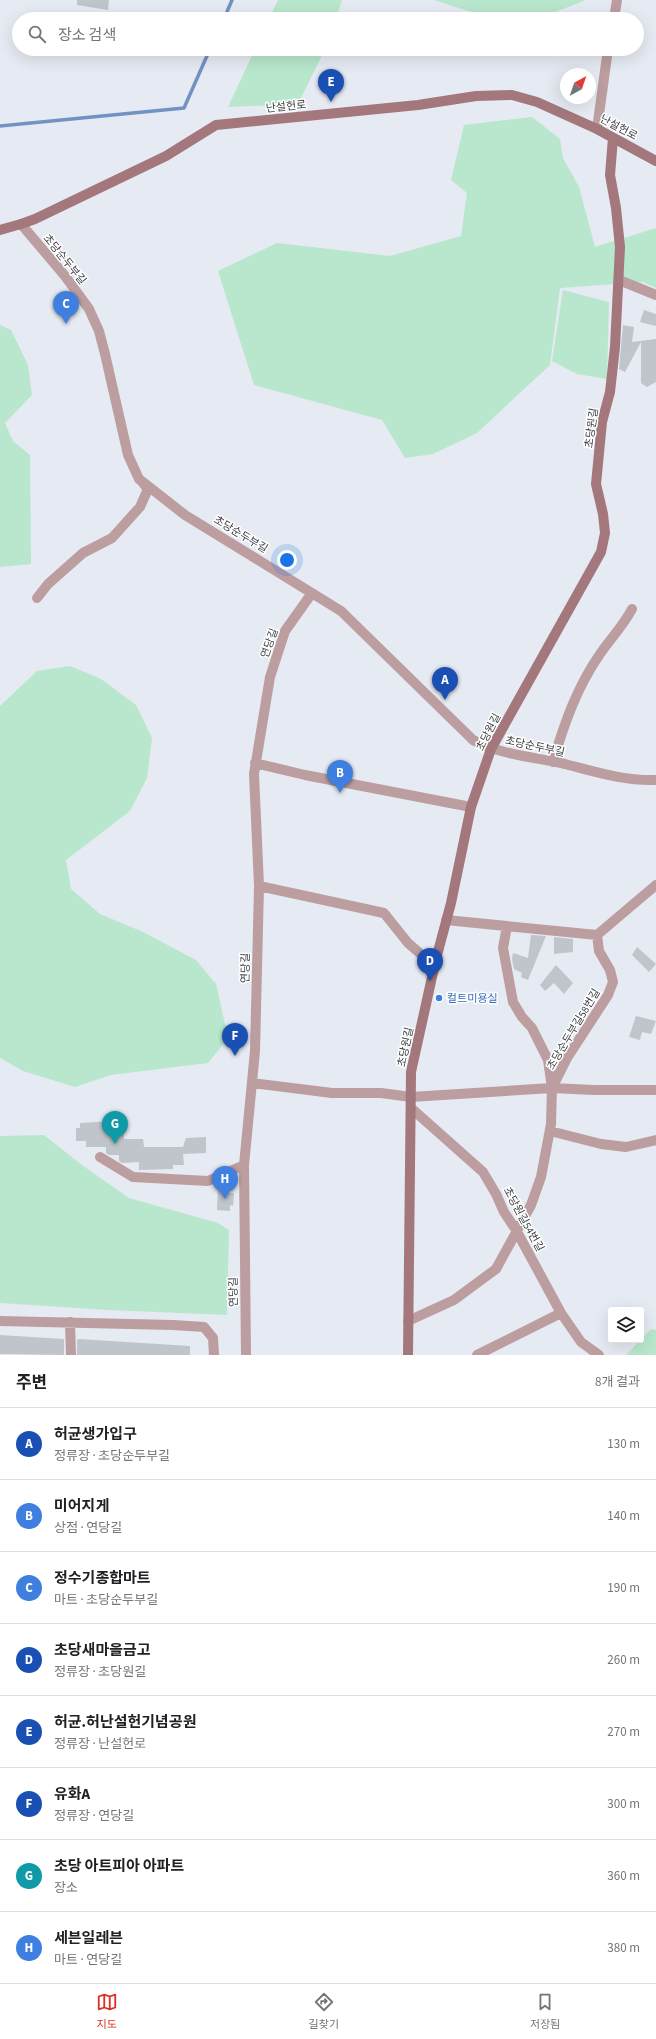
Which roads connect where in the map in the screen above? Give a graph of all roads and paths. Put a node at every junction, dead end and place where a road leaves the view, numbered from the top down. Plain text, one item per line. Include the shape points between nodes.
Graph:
1 (617, 0) edge
2 (615, 12) edge
3 (607, 56) edge
4 (597, 129) junction
5 (613, 138) junction
6 (656, 161) edge
7 (21, 224) junction
8 (0, 230) edge
9 (619, 280) junction
10 (656, 295) edge
11 (139, 479) junction
12 (312, 593) junction
13 (37, 598) dead end
14 (632, 609) dead end
15 (491, 749) junction
16 (553, 762) junction
17 (256, 763) junction
18 (656, 780) edge
19 (471, 807) junction
20 (656, 885) edge
21 (259, 886) junction
22 (446, 920) junction
23 (507, 926) junction
24 (598, 935) junction
25 (436, 959) junction
26 (252, 1083) junction
27 (552, 1088) junction
28 (656, 1090) edge
29 (411, 1097) junction
30 (411, 1108) junction
31 (550, 1130) junction
32 (656, 1140) edge
33 (100, 1157) dead end
34 (244, 1165) junction
35 (516, 1230) junction
36 (561, 1313) junction
37 (0, 1320) edge
38 (408, 1321) junction
39 (70, 1322) junction
40 (71, 1355) edge
41 (214, 1355) edge
42 (246, 1355) edge
43 (408, 1355) edge
44 (476, 1355) edge
45 (599, 1355) edge

1 - 2 street
3 - 4 street
4 - 5 street, 난설헌로
4 - 7 street, 난설헌로 via 537,102 512,95 476,96 418,105 216,125 166,156
5 - 6 street, 난설헌로
5 - 9 street, 초당원길 via 610,175 620,247
7 - 8 street, 난설헌로
7 - 11 street, 초당순두부길 via 89,309 99,331 128,455
9 - 10 street
9 - 15 street, 초당원길 via 610,392 602,422 596,484 605,533 601,552
11 - 12 street, 초당순두부길 via 184,515
11 - 13 street via 148,489 140,507 112,538 84,552 48,584
12 - 15 street, 초당순두부길 via 341,611 473,740
12 - 17 street, 연당길 via 285,631 270,677
14 - 16 street via 624,625 600,654 578,690
15 - 16 street, 초당순두부길
15 - 19 street, 초당원길
16 - 18 street, 초당순두부길 via 610,777
17 - 19 street via 304,775
17 - 21 street, 연당길 via 254,774
19 - 22 street, 초당원길
20 - 24 street
21 - 25 street via 384,913 408,943 423,956
21 - 26 street, 연당길
22 - 23 street
22 - 25 street, 초당원길
23 - 24 street
23 - 27 street via 503,948 513,1002 532,1028 548,1060
24 - 27 street, 초당순두부길58번길 via 599,951 610,970 613,982 608,995 567,1058
25 - 29 street, 초당원길 via 411,1072
26 - 29 street via 332,1093 381,1093
26 - 34 street, 연당길
27 - 28 street
27 - 29 street
27 - 31 street, 초당순두부길58번길
29 - 30 street, 초당원길
30 - 35 street, 초당원길54번길 via 483,1172
30 - 38 street, 초당원길
31 - 32 street via 601,1144 626,1147
31 - 35 street, 초당순두부길58번길 via 531,1205
33 - 34 street via 133,1177 208,1181
34 - 42 street, 연당길
35 - 36 street, 초당원길54번길
35 - 38 street, 초당순두부길58번길 via 496,1269 454,1300
36 - 44 street
36 - 45 street, 초당원길54번길 via 581,1342
37 - 39 street
38 - 43 street, 초당원길
39 - 40 street
39 - 41 street via 204,1327 213,1338

